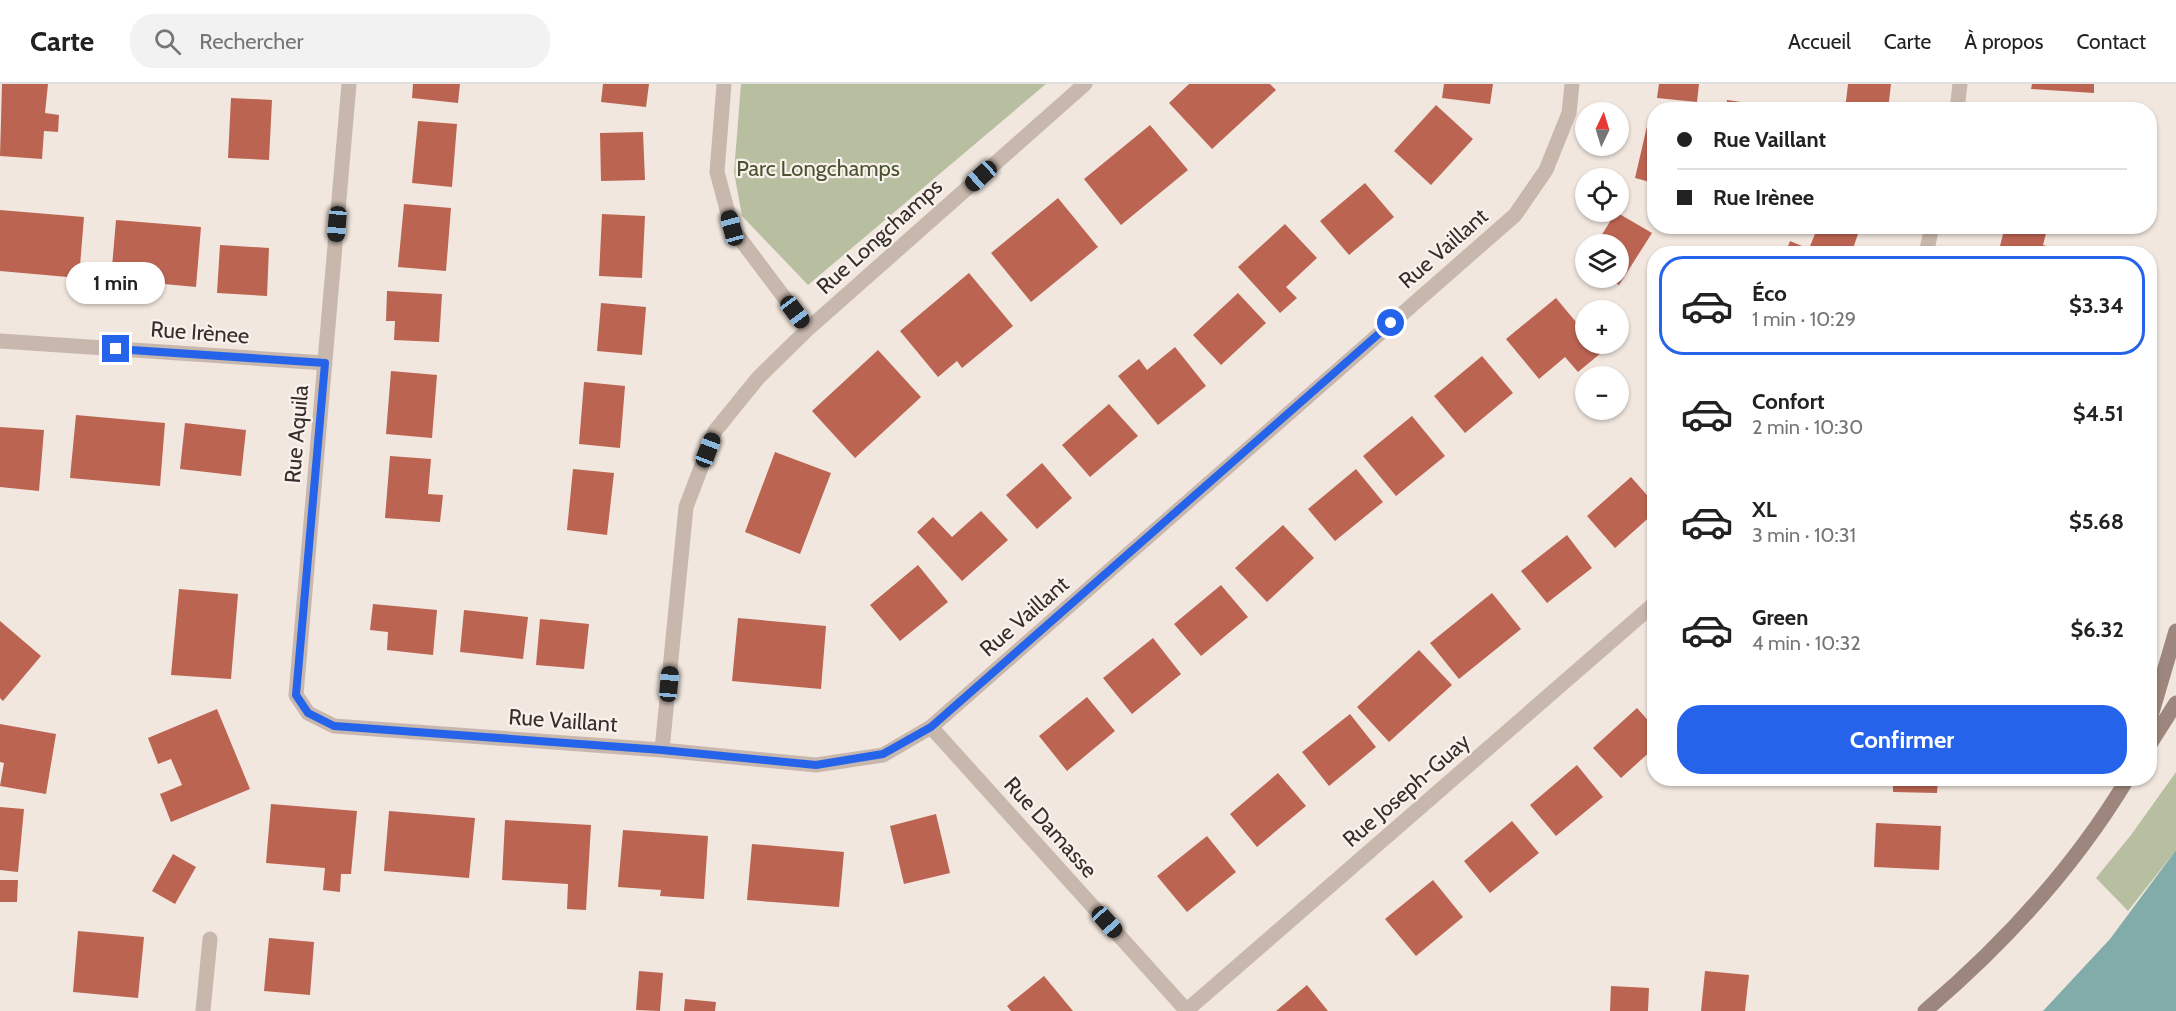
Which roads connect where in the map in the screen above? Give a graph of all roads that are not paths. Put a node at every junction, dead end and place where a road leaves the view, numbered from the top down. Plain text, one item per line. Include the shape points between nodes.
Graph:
1 (349, 84) edge
2 (724, 84) edge
3 (1085, 84) edge
4 (1572, 84) edge
5 (1960, 84) edge
6 (1958, 102) edge
7 (808, 329) junction
8 (0, 341) edge
9 (325, 363) junction
10 (1647, 609) edge
11 (2176, 631) edge
12 (2157, 695) edge
13 (2176, 703) edge
14 (308, 713) joint
15 (931, 727) junction
16 (2157, 733) edge
17 (662, 750) junction
18 (2123, 786) edge
19 (210, 939) dead end
20 (202, 1011) edge
21 (1186, 1011) edge
22 (1925, 1011) edge

1 - 9 street, Rue Aquila
2 - 7 street via 717,172 732,228
3 - 7 street, Rue Longchamps
4 - 15 street, Rue Vaillant via 1569,113 1546,170 1515,215
5 - 6 street
7 - 17 street, Rue Longchamps via 758,378 716,431 686,507
8 - 9 street, Rue Irènee
9 - 14 street, Rue Aquila via 296,695
10 - 21 street, Rue Joseph-Guay
11 - 12 main road
13 - 16 main road
14 - 17 street, Rue Vaillant via 334,726
15 - 17 street, Rue Vaillant via 883,754 816,765
15 - 21 street, Rue Damasse
18 - 22 main road via 2088,842 2048,891
19 - 20 street

